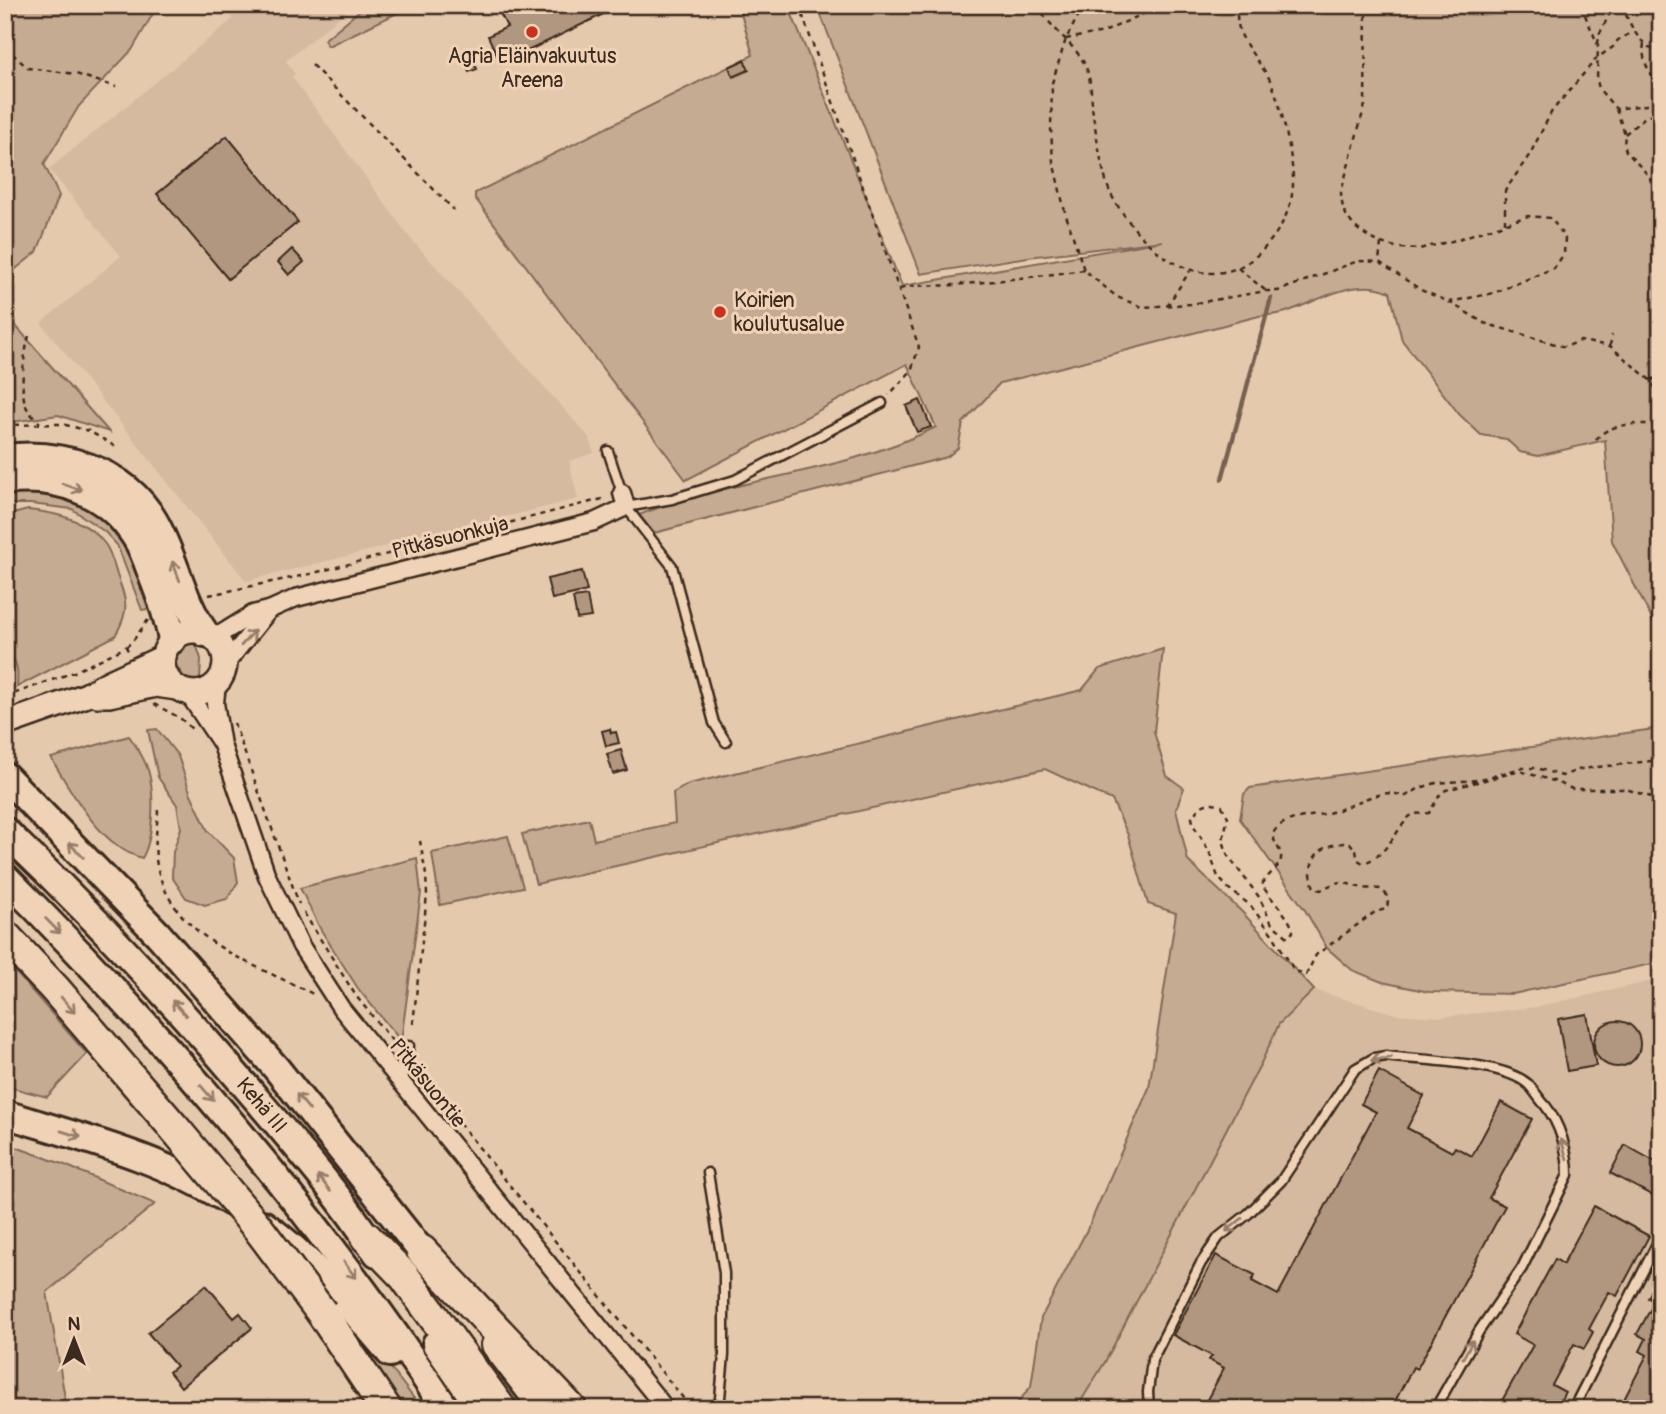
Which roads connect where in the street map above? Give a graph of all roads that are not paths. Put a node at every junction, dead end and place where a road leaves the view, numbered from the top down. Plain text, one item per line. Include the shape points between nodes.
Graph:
1 (883, 403) road end
2 (608, 451) dead end
3 (5, 458) edge
4 (5, 481) edge
5 (624, 500) junction
6 (176, 606) junction
7 (269, 610) junction
8 (210, 635) junction
9 (168, 648) junction
10 (221, 674) junction
11 (140, 678) junction
12 (182, 690) junction
13 (5, 724) edge
14 (216, 728) junction
15 (726, 742) dead end
16 (5, 776) edge
17 (5, 831) edge
18 (5, 877) edge
19 (5, 936) edge
20 (409, 1046) dead end
21 (400, 1083) junction
22 (5, 1114) edge
23 (708, 1173) dead end
24 (1661, 1236) edge
25 (366, 1237) junction
26 (422, 1251) junction
27 (386, 1409) edge
28 (439, 1409) edge
29 (446, 1409) edge
30 (481, 1409) edge
31 (500, 1409) edge
32 (544, 1409) edge
33 (571, 1409) edge
34 (666, 1409) edge
35 (719, 1409) edge
36 (1149, 1409) edge
37 (1435, 1409) edge
38 (1573, 1409) edge

1 - 5 lane via 735,480 672,499
2 - 5 lane
6 -> 3 highway via 154,519 121,485 63,459
4 -> 6 highway via 64,484 95,496 136,539
5 - 7 street, Pitkäsuonkuja via 594,522 313,593
5 - 15 lane via 672,566 715,723
6 - 8 highway
6 - 9 highway
7 - 8 street, Pitkäsuonkuja
10 -> 7 street
8 - 9 main road via 182,633
8 - 10 main road via 225,655
9 - 11 main road
9 - 12 main road via 166,674
10 - 12 main road via 208,689
10 - 14 street, Pitkäsuontie
11 - 12 main road
11 - 13 main road
12 - 14 street, Pitkäsuontie
14 - 21 street, Pitkäsuontie via 267,876 301,946 341,1008
26 -> 16 highway via 276,1068 158,934
25 -> 17 highway, Kehä III via 203,1036
18 -> 29 highway, Kehä III via 125,1000 253,1147 351,1270
19 -> 27 highway, bridge via 258,1228
20 - 21 lane
21 - 34 street, Pitkäsuontie
22 -> 28 highway via 176,1172 249,1214 279,1235 334,1287
23 - 35 lane via 724,1273
24 - 38 lane
25 - 30 highway, Kehä III
25 - 31 highway via 404,1276
26 - 32 highway
26 - 33 highway
37 -> 36 lane via 1479,1331 1522,1268 1568,1175 1568,1159 1555,1117 1527,1084 1480,1066 1386,1056 1355,1069 1281,1181 1219,1237 1201,1263 1152,1360

